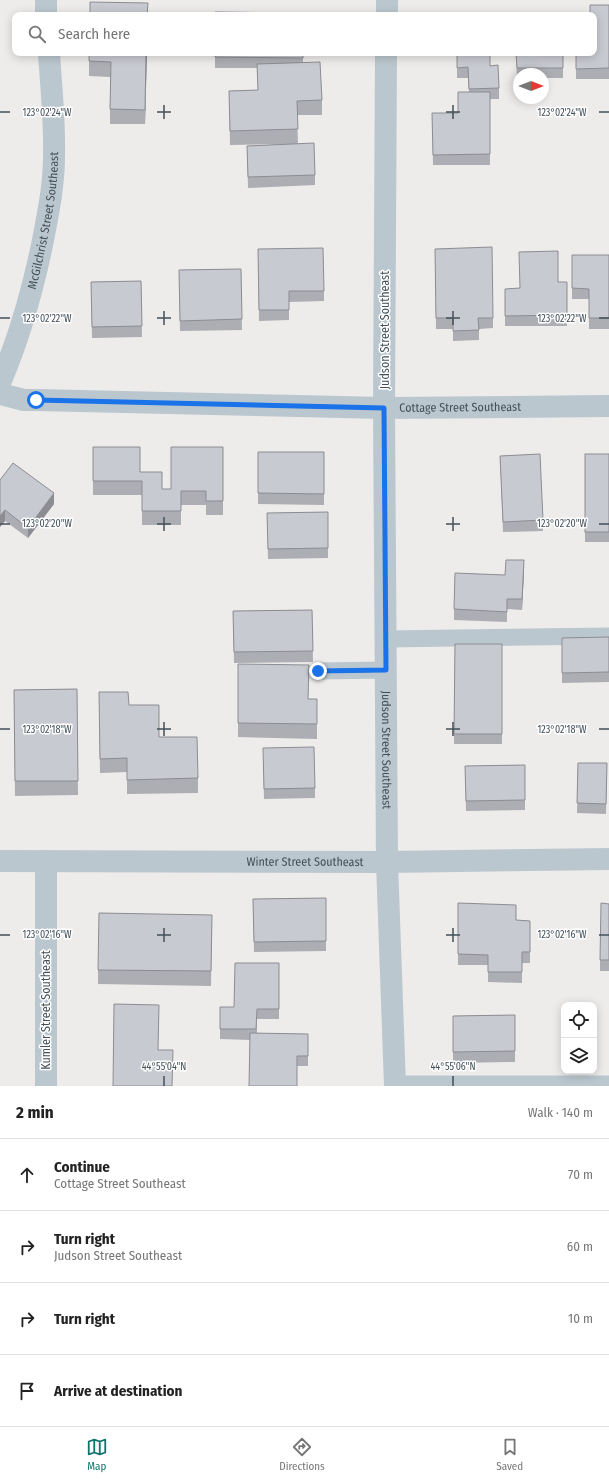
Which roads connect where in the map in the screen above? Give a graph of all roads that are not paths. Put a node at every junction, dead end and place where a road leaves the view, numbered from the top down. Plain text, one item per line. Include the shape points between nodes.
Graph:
1 (46, 0) edge
2 (387, 0) edge
3 (46, 12) edge
4 (387, 12) edge
5 (49, 56) edge
6 (386, 56) edge
7 (0, 383) edge
8 (0, 394) edge
9 (609, 406) edge
10 (384, 408) junction
11 (609, 636) edge
12 (386, 639) junction
13 (386, 670) junction
14 (318, 671) dead end
15 (609, 859) edge
16 (0, 861) edge
17 (46, 861) junction
18 (387, 862) junction
19 (609, 1084) edge
20 (395, 1085) edge
21 (46, 1086) edge

1 - 3 street
2 - 4 street
5 - 7 street, McGilchrist Street Southeast via 54,123 51,198 27,308 12,356
6 - 10 street, Judson Street Southeast
8 - 10 street, Cottage Street Southeast via 24,400
9 - 10 street, Cottage Street Southeast
10 - 12 street, Judson Street Southeast
11 - 12 lane
12 - 13 street, Judson Street Southeast
13 - 14 lane
13 - 18 street, Judson Street Southeast
15 - 18 street, Winter Street Southeast
16 - 17 street, Winter Street Southeast
17 - 18 street, Winter Street Southeast
17 - 21 street, Kumler Street Southeast
18 - 20 street, Judson Street Southeast
19 - 20 lane

